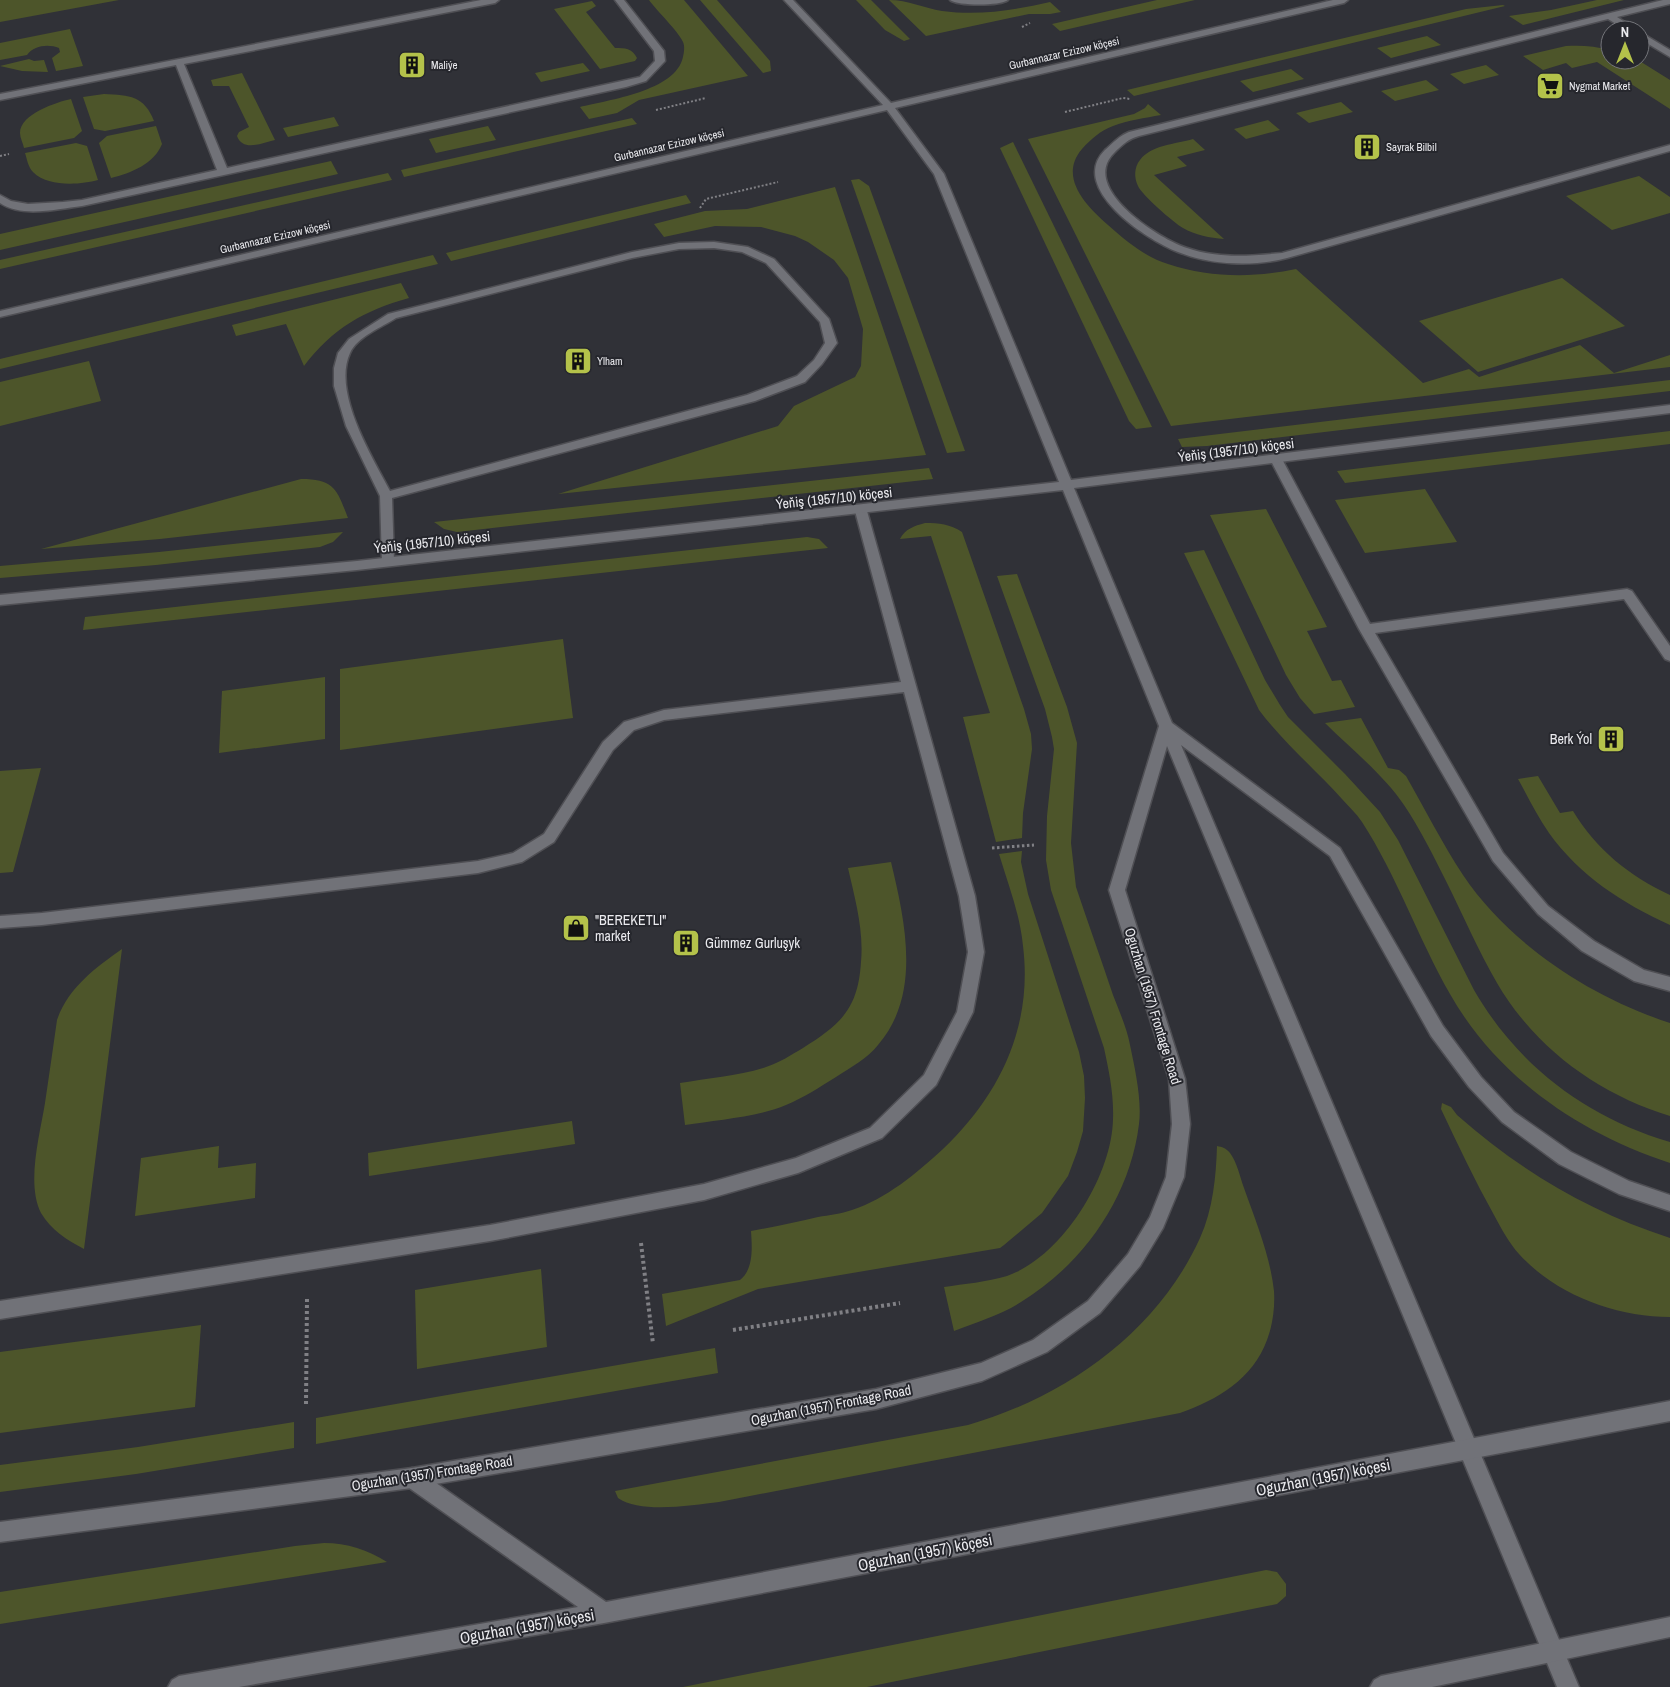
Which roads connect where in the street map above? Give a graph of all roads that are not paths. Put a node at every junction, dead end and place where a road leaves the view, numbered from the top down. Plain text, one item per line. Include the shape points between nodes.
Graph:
1 (494, 0) edge
2 (619, 0) edge
3 (788, 0) edge
4 (954, 0) edge
5 (1004, 0) edge
6 (1344, 0) edge
7 (1670, 1) edge
8 (1610, 16) junction
9 (1616, 20) edge
10 (1650, 41) edge
11 (1670, 54) edge
12 (179, 62) junction
13 (0, 97) edge
14 (889, 106) junction
15 (1670, 148) edge
16 (223, 172) junction
17 (0, 198) edge
18 (0, 314) edge
19 (1670, 409) edge
20 (1277, 461) junction
21 (1069, 486) junction
22 (386, 496) junction
23 (861, 511) junction
24 (388, 562) junction
25 (0, 600) edge
26 (1366, 629) junction
27 (1670, 656) edge
28 (909, 686) junction
29 (1166, 726) junction
30 (0, 922) edge
31 (1670, 984) edge
32 (1670, 1203) edge
33 (0, 1310) edge
34 (1670, 1411) edge
35 (1468, 1449) junction
36 (412, 1478) junction
37 (0, 1532) edge
38 (604, 1613) junction
39 (1670, 1626) edge
40 (1553, 1651) junction
41 (179, 1687) edge
42 (1380, 1687) edge
43 (1568, 1687) edge

1 - 12 street
2 - 16 street via 659,51 660,61 643,79
3 - 14 street
4 - 5 street
6 - 14 street, Gurbannazar Ezizow köçesi
7 - 8 street
8 - 9 street
8 - 15 street via 1141,132 1122,139 1110,149 1101,166 1100,180 1131,222 1152,236 1182,250 1250,260 1283,256
10 - 11 street
12 - 13 street
12 - 16 street
14 - 18 street, Gurbannazar Ezizow köçesi
14 - 21 street via 939,174
16 - 17 street via 82,203 21,206
19 - 20 street, Ýeňiş (1957/10) köçesi
20 - 21 street, Ýeňiş (1957/10) köçesi
20 - 26 street
21 - 23 street, Ýeňiş (1957/10) köçesi
21 - 29 street
22 - 22 street via 751,398 801,379 831,342 825,321 770,261 744,249 714,245 679,246 632,255 392,316 362,334 344,353 338,375 346,412
22 - 24 street
23 - 24 street, Ýeňiş (1957/10) köçesi
23 - 28 street
24 - 25 street, Ýeňiş (1957/10) köçesi via 209,583
26 - 27 street via 1627,594
26 - 31 street via 1498,857 1543,910 1588,946 1640,976
28 - 30 street via 664,715 629,726 608,746 549,838 518,858 468,869
28 - 33 street via 967,896 976,952 965,1012 930,1080 876,1133 798,1165 704,1192 636,1206 490,1233
29 - 32 street via 1335,852 1437,1031 1475,1082 1508,1117 1565,1158 1625,1188
29 - 35 street
29 - 36 street, Oguzhan (1957) Frontage Road via 1117,890 1177,1079 1181,1124 1175,1177 1158,1222 1134,1260 1094,1307 1040,1346 982,1372 886,1397
34 - 35 street, Oguzhan (1957) köçesi
35 - 38 street, Oguzhan (1957) köçesi
35 - 40 street
36 - 37 street, Oguzhan (1957) Frontage Road
36 - 38 street
38 - 41 street, Oguzhan (1957) köçesi
39 - 40 street
40 - 42 street
40 - 43 street

